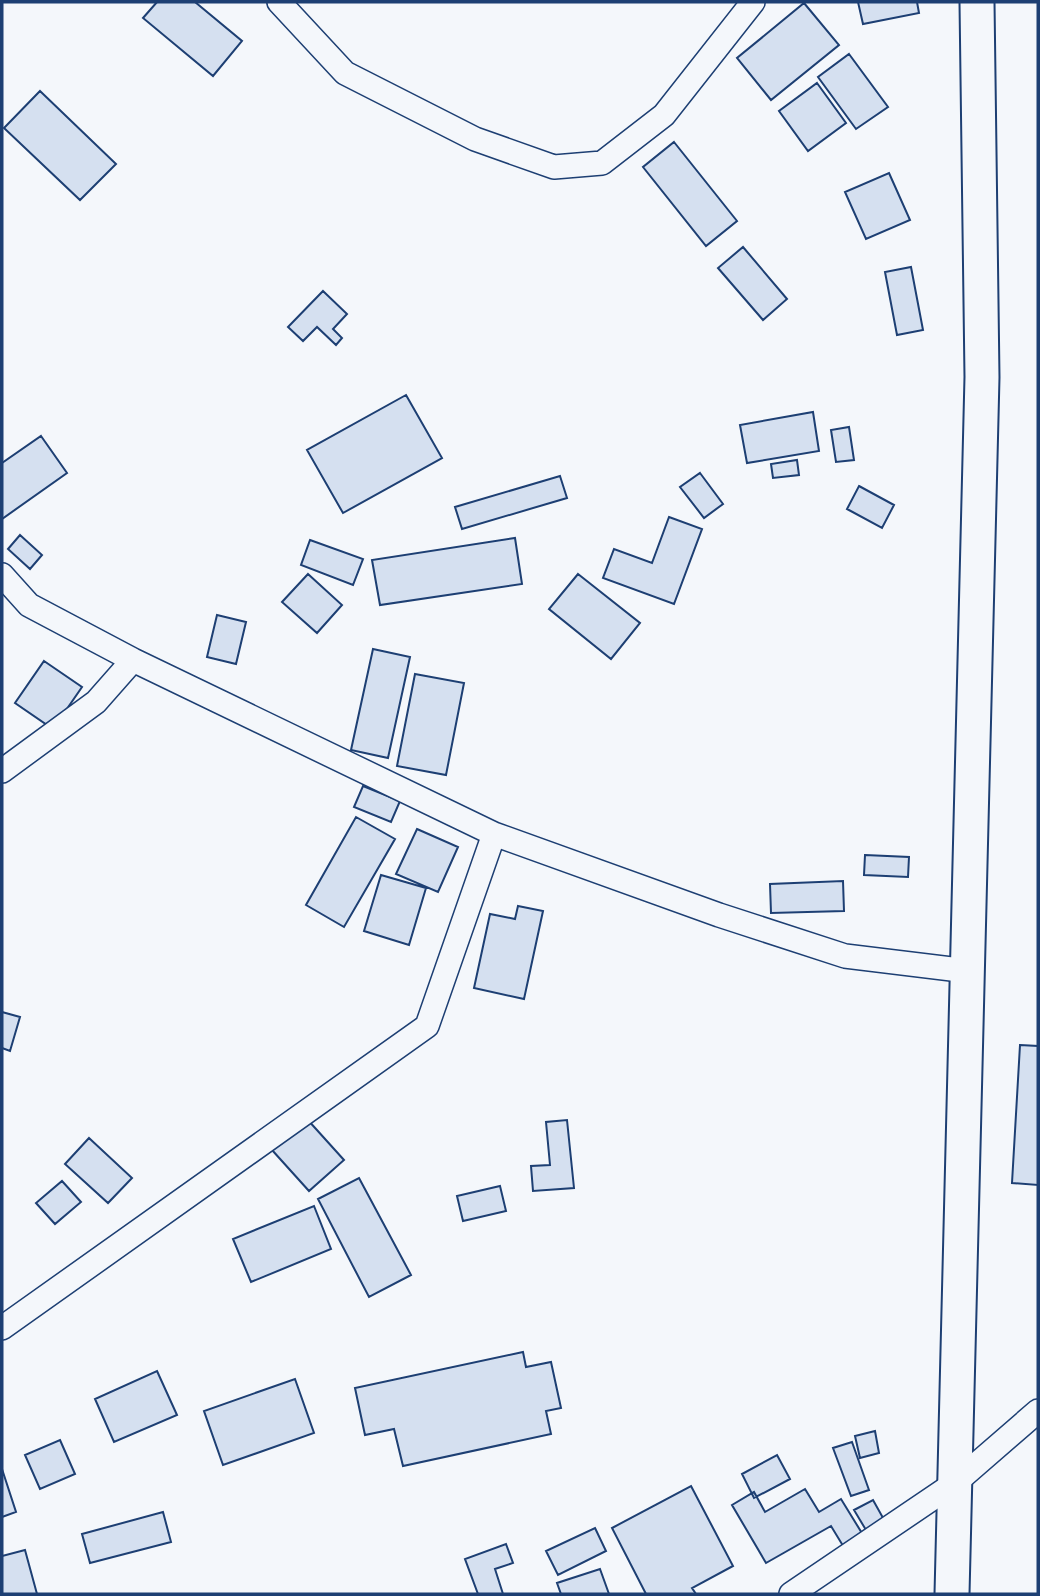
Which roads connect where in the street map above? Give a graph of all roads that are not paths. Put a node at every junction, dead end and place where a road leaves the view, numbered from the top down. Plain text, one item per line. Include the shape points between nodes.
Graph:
1 (279, 2) edge
2 (753, 2) edge
3 (977, 2) edge
4 (2, 575) edge
5 (133, 660) junction
6 (2, 771) edge
7 (494, 834) junction
8 (968, 971) junction
9 (2, 1328) edge
10 (1038, 1411) edge
11 (955, 1483) junction
12 (791, 1594) edge
13 (952, 1594) edge

1 - 2 street via 345,73 475,139 554,167 601,163 664,115
3 - 8 main road via 982,377
4 - 5 street via 29,605
5 - 6 street via 96,702
5 - 7 street
7 - 8 street via 845,956
7 - 9 street via 426,1026
8 - 11 main road
10 - 11 street
11 - 12 street
11 - 13 main road

